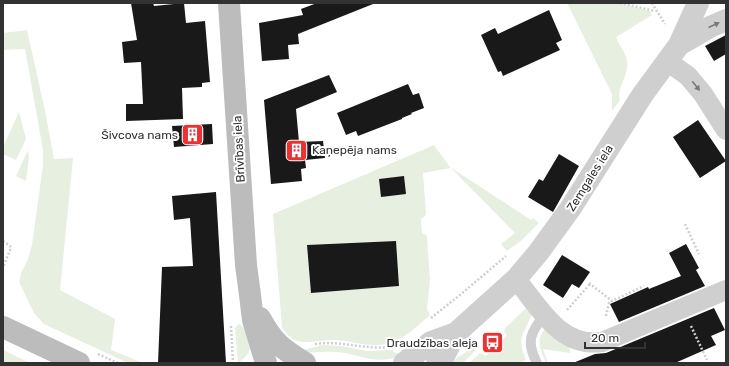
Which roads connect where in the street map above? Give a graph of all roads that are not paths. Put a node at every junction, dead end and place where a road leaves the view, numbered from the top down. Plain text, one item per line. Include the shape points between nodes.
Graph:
1 (229, 3) edge
2 (698, 3) edge
3 (726, 20) edge
4 (673, 53) junction
5 (726, 130) edge
6 (516, 279) junction
7 (726, 290) edge
8 (250, 295) junction
9 (554, 314) junction
10 (3, 327) edge
11 (456, 333) junction
12 (79, 363) edge
13 (266, 363) edge
14 (305, 363) edge
15 (404, 363) edge
16 (437, 363) edge
17 (537, 363) edge

1 - 8 main road, Brīvības iela
2 - 4 street, Zemgales iela
4 -> 3 street via 712,26
4 -> 5 street
4 - 6 street, Zemgales iela via 643,94 555,232
6 - 9 street
6 - 11 street, Zemgales iela
7 - 9 street via 602,342 593,343 567,336 554,325
8 - 13 main road via 254,328
8 - 14 main road via 270,336 284,350
9 - 17 lane via 535,327 531,335 530,345
10 - 12 main road
11 - 15 street via 431,342
11 - 16 street

